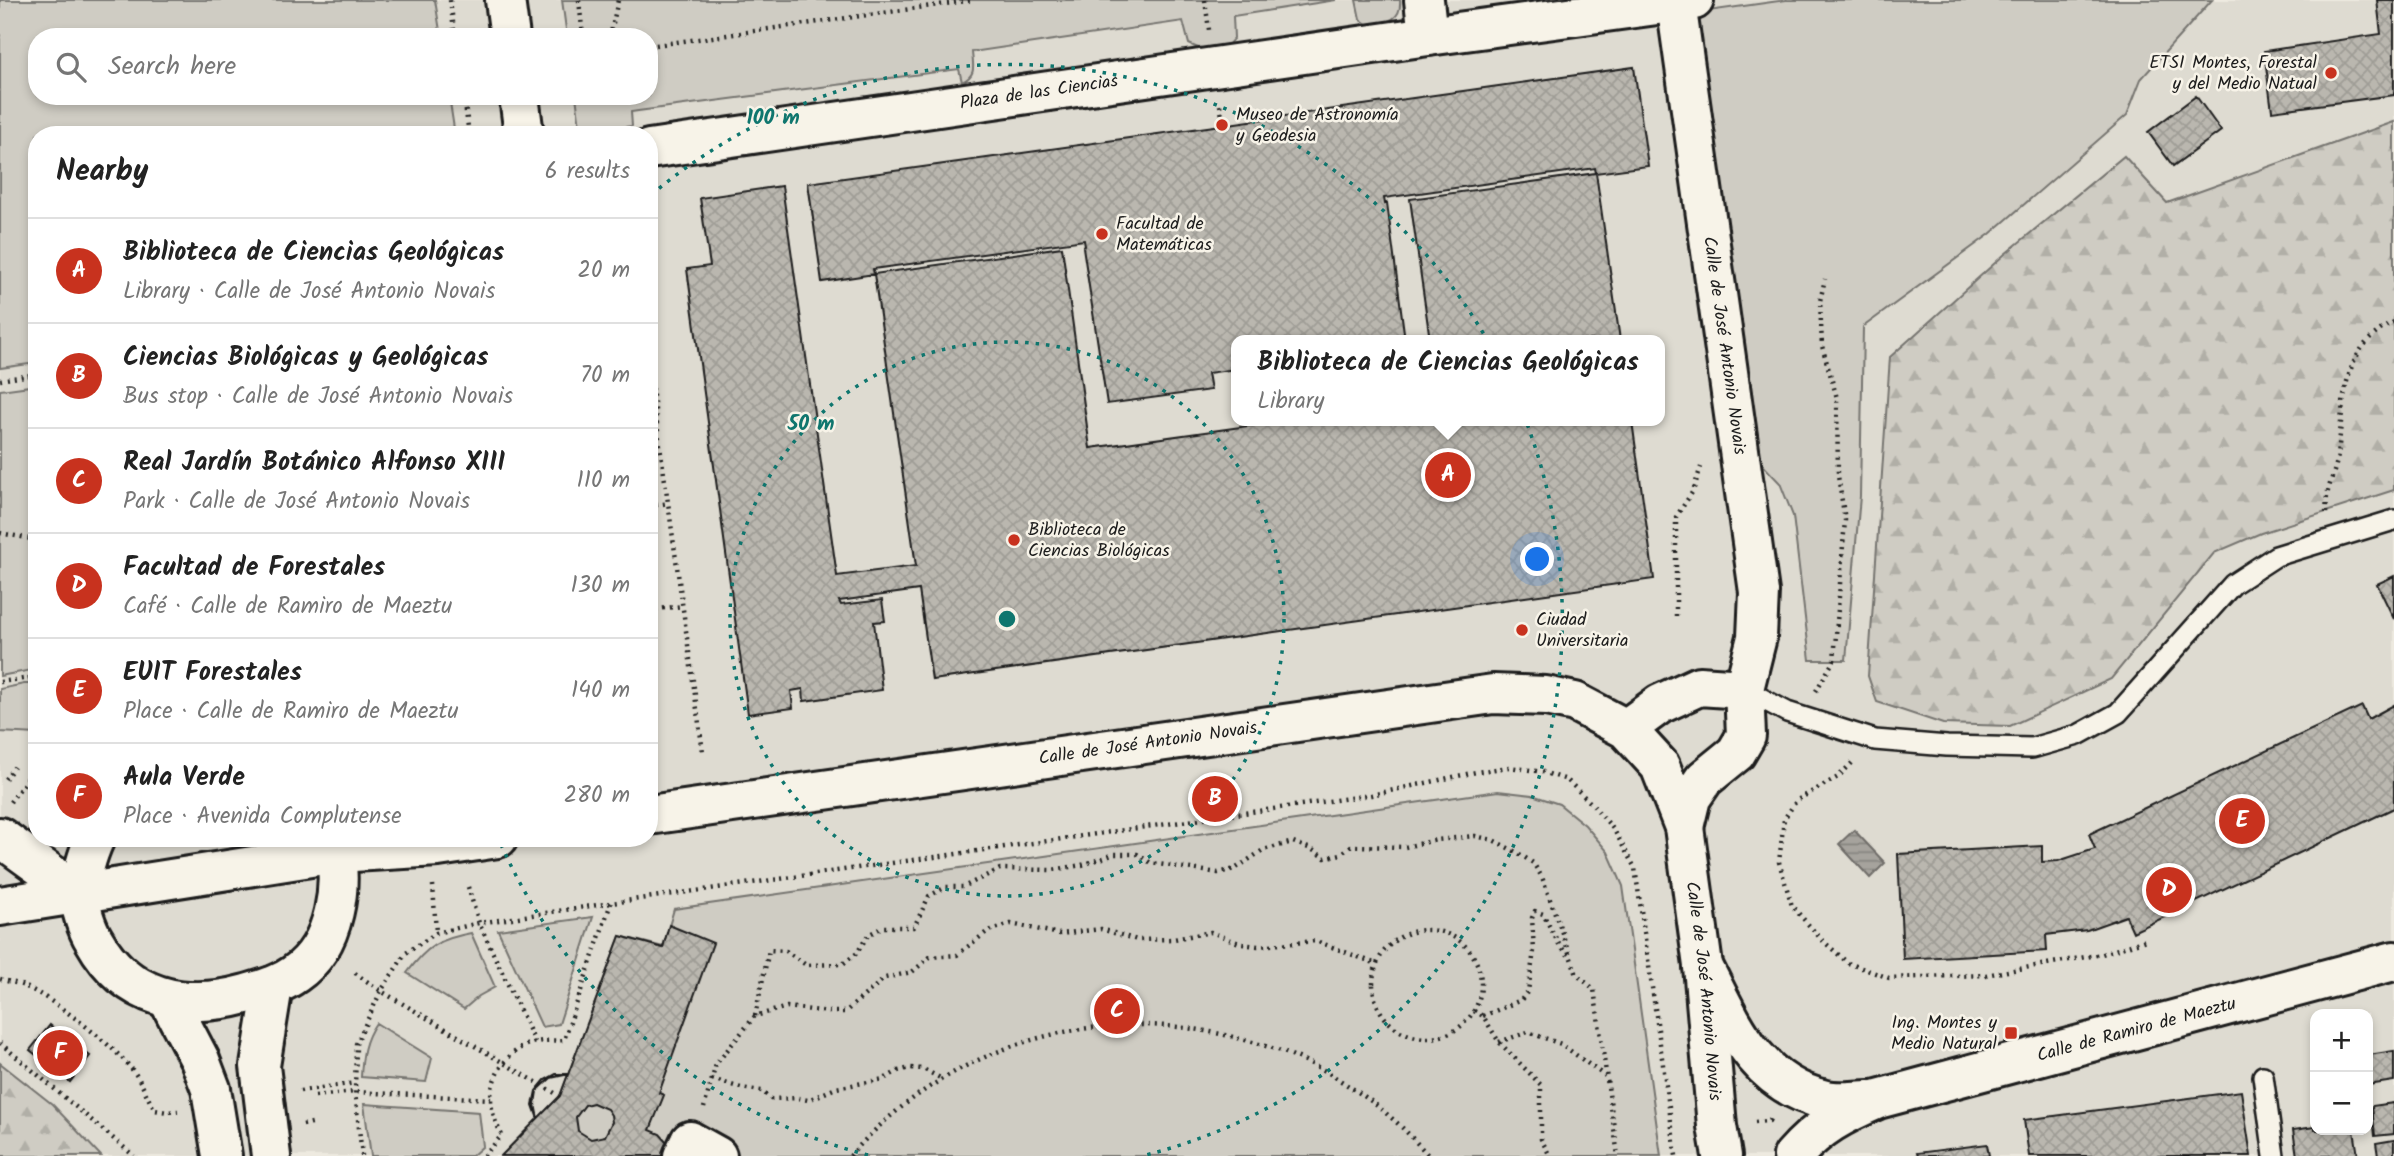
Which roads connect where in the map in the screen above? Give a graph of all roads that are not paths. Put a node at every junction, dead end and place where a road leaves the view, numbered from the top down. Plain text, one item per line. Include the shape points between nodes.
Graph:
1 (505, 0) edge
2 (1685, 1) edge
3 (1426, 18) edge
4 (509, 28) edge
5 (520, 105) edge
6 (523, 126) edge
7 (658, 147) edge
8 (2394, 520) edge
9 (1744, 689) junction
10 (1626, 729) junction
11 (658, 809) edge
12 (1684, 827) junction
13 (0, 837) edge
14 (91, 847) edge
15 (320, 847) edge
16 (340, 847) edge
17 (79, 895) junction
18 (0, 906) edge
19 (2394, 961) edge
20 (1703, 966) junction
21 (273, 986) junction
22 (168, 999) junction
23 (2263, 1076) dead end
24 (1878, 1100) junction
25 (222, 1156) edge
26 (271, 1156) edge
27 (683, 1156) edge
28 (717, 1156) edge
29 (1723, 1156) edge
30 (1793, 1156) edge
31 (2274, 1156) edge

1 - 4 street
2 - 3 street, Plaza de las Ciencias
2 - 9 street, Calle de José Antonio Novais via 1759,592 1757,636
3 - 7 street, Plaza de las Ciencias
5 - 6 street
8 - 9 lane via 2276,556 2234,584 2118,713 2078,735 2032,748 1875,740 1787,712
9 - 10 street via 1699,686 1660,704
9 - 12 street, Calle de José Antonio Novais via 1746,736 1736,753 1704,779 1692,798
10 - 11 street, Calle de José Antonio Novais via 1576,702 1493,694
10 - 12 street, Calle de José Antonio Novais via 1660,766
12 - 20 street, Calle de José Antonio Novais
13 - 17 street
14 - 17 street
15 - 17 street
16 - 21 street via 328,932 296,974
17 - 18 street
17 - 22 street via 89,932 105,960 124,979
19 - 24 street, Calle de Ramiro de Maeztu
20 - 24 street, Calle de Ramiro de Maeztu via 1736,1032 1755,1058 1784,1084 1827,1101
20 - 29 street, Calle de José Antonio Novais
21 - 22 street via 229,999
21 - 26 street via 260,1066
22 - 25 street via 212,1089
23 - 31 lane
24 - 30 street, Calle de Ramiro de Maeztu via 1838,1116
27 - 28 street via 690,1141

